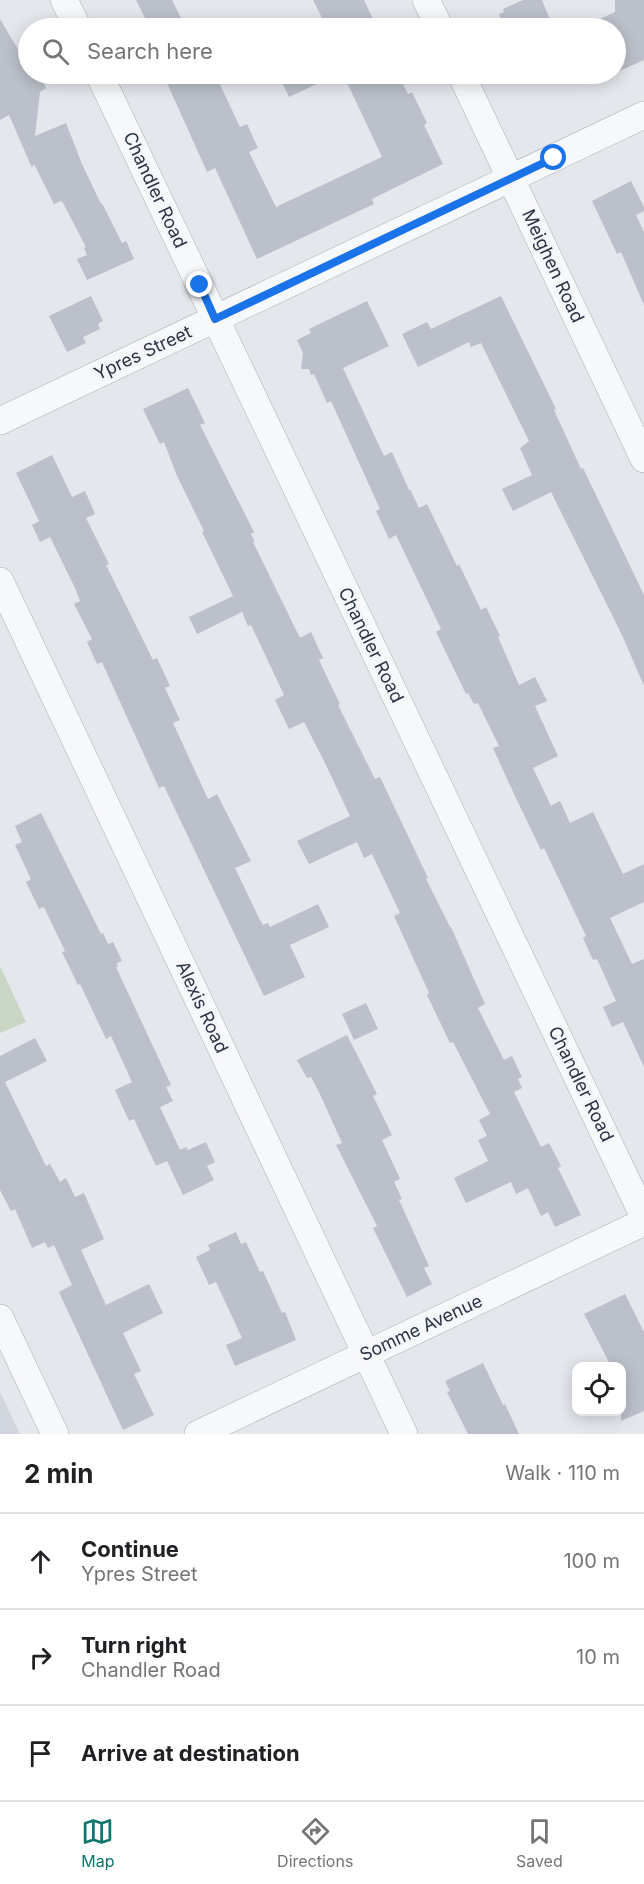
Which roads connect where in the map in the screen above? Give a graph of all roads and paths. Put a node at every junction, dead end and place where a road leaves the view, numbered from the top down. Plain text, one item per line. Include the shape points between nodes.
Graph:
1 (64, 0) edge
2 (426, 0) edge
3 (73, 18) edge
4 (435, 18) edge
5 (104, 84) edge
6 (466, 84) edge
7 (644, 115) edge
8 (511, 178) junction
9 (215, 319) junction
10 (0, 421) edge
11 (644, 459) edge
12 (0, 581) edge
13 (644, 1216) edge
14 (644, 1222) edge
15 (0, 1318) edge
16 (366, 1354) junction
17 (55, 1434) edge
18 (198, 1434) edge
19 (404, 1434) edge

1 - 3 street
2 - 4 street
5 - 9 street, Chandler Road
6 - 8 street, Meighen Road
7 - 8 street, Ypres Street
8 - 9 street, Ypres Street
8 - 11 street, Meighen Road
9 - 10 street, Ypres Street
9 - 13 street, Chandler Road
12 - 16 street, Alexis Road
14 - 16 street, Somme Avenue
15 - 17 street
16 - 18 street, Somme Avenue
16 - 19 street, Alexis Road

